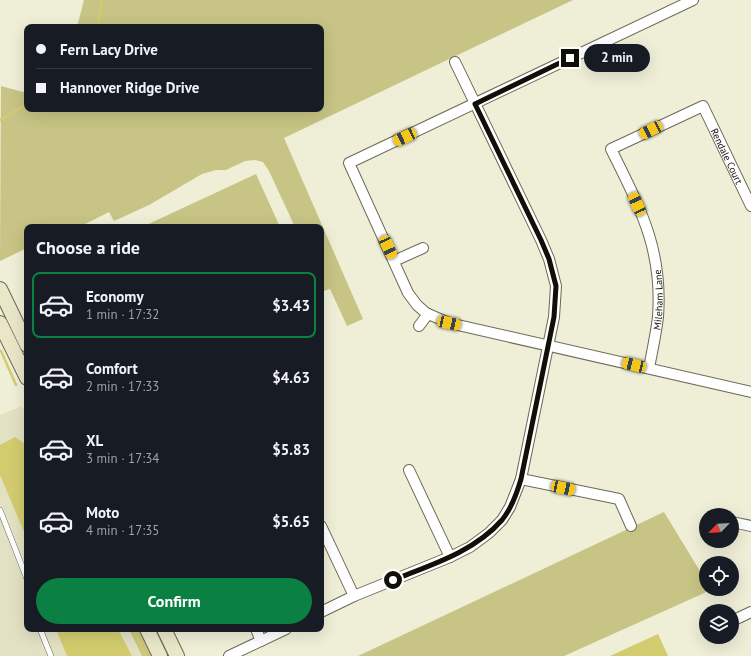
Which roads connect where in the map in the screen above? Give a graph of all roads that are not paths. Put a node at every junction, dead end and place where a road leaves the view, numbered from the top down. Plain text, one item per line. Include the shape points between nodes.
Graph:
1 (693, 0) edge
2 (454, 62) dead end
3 (475, 104) junction
4 (703, 106) joint
5 (749, 195) edge
6 (751, 206) edge
7 (423, 248) dead end
8 (394, 261) junction
9 (0, 289) edge
10 (428, 314) junction
11 (0, 323) edge
12 (419, 326) dead end
13 (24, 339) edge
14 (548, 346) junction
15 (649, 368) junction
16 (24, 372) edge
17 (751, 392) edge
18 (409, 470) dead end
19 (521, 479) junction
20 (0, 510) edge
21 (739, 523) edge
22 (631, 526) dead end
23 (751, 526) edge
24 (324, 532) edge
25 (450, 557) junction
26 (24, 571) edge
27 (354, 596) junction
28 (324, 611) edge
29 (751, 612) edge
30 (739, 618) edge
31 (41, 632) edge
32 (148, 632) edge
33 (165, 632) edge
34 (257, 632) edge
35 (280, 632) edge
36 (261, 641) junction
37 (51, 656) edge
38 (160, 656) edge
39 (177, 656) edge
40 (229, 656) edge

1 - 3 street
2 - 3 street
3 - 8 street via 349,163
3 - 14 street via 549,259 556,286 554,317
4 - 5 street, Rendale Court
4 - 15 street, Mileham Lane via 611,149 648,227 655,255 659,303
5 - 6 street, Rendale Court
7 - 8 street
8 - 10 street via 408,293
9 - 13 main road
10 - 12 street
10 - 14 street via 449,323
11 - 16 main road
14 - 15 street
14 - 19 street
15 - 17 street
18 - 25 street
19 - 22 street via 619,499
19 - 25 street via 502,520 470,547
20 - 26 lane
21 - 23 street
24 - 27 street
25 - 27 street
27 - 28 street
29 - 30 street
31 - 37 lane
32 - 38 main road
33 - 39 main road
34 - 36 street
35 - 36 street
36 - 40 street

